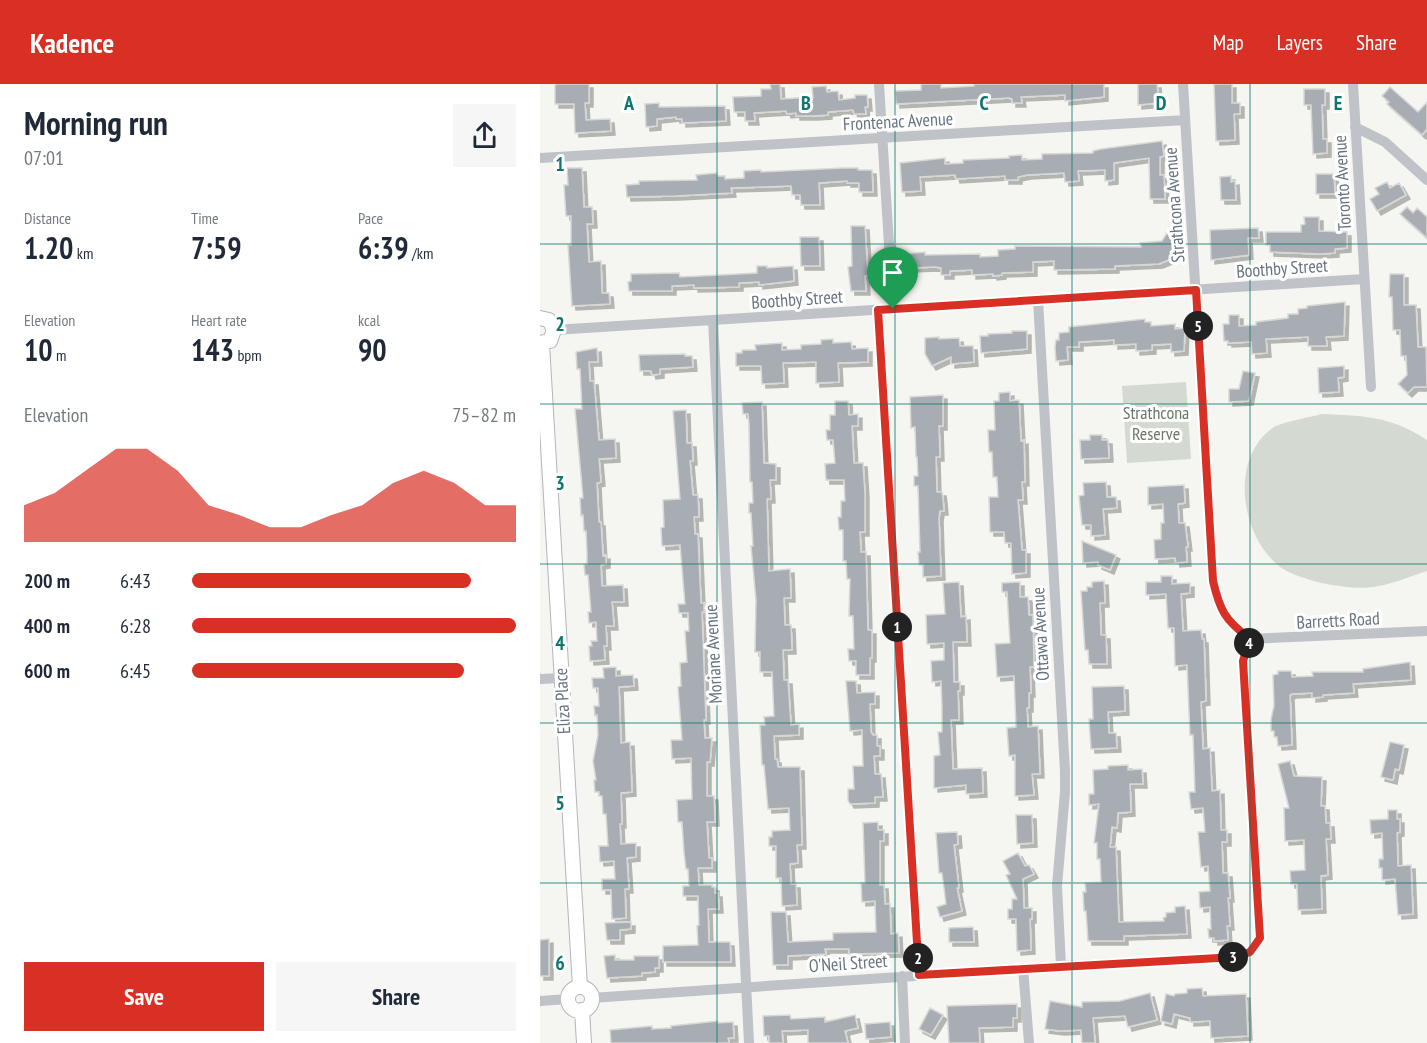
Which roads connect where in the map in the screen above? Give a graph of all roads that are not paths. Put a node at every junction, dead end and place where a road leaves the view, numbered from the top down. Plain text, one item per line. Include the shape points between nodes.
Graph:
1 (879, 84) edge
2 (1183, 84) edge
3 (1353, 84) edge
4 (1185, 120) junction
5 (1356, 127) junction
6 (882, 138) junction
7 (540, 158) edge
8 (1427, 180) edge
9 (1364, 279) junction
10 (1196, 290) junction
11 (1038, 300) junction
12 (893, 309) junction
13 (878, 310) junction
14 (540, 313) edge
15 (713, 320) junction
16 (554, 330) junction
17 (541, 344) edge
18 (1371, 387) dead end
19 (1427, 631) edge
20 (1250, 639) junction
21 (1427, 640) edge
22 (561, 678) junction
23 (540, 680) edge
24 (1061, 966) junction
25 (1023, 968) junction
26 (919, 975) junction
27 (902, 976) junction
28 (580, 987) junction
29 (746, 987) junction
30 (591, 998) junction
31 (568, 999) junction
32 (540, 1001) edge
33 (582, 1010) junction
34 (584, 1043) edge
35 (749, 1043) edge
36 (906, 1043) edge
37 (1029, 1043) edge

1 - 6 street
2 - 4 street, Strathcona Avenue
3 - 5 street, Toronto Avenue
4 - 6 street, Frontenac Avenue
4 - 10 street, Strathcona Avenue
5 - 8 street via 1385,142
5 - 9 street, Toronto Avenue
6 - 7 street, Frontenac Avenue
6 - 12 street
9 - 10 street, Boothby Street
9 - 18 street, Toronto Avenue
10 - 11 street, Boothby Street
10 - 20 street, Strathcona Avenue via 1213,581 1219,607 1235,628
11 - 12 street, Boothby Street
11 - 24 street, Ottawa Avenue via 1065,771 1057,886
12 - 13 street, Boothby Street
13 - 15 street, Boothby Street
13 - 26 street
14 - 16 street
15 - 16 street, Boothby Street
15 - 29 street, Moriane Avenue
16 - 17 street via 552,338
17 - 22 street, Eliza Place
19 - 20 street, Barretts Road
19 - 21 street
20 - 24 street, O'Neil Street via 1243,661 1260,938 1250,952 1236,957
22 - 23 street
22 - 28 street, Eliza Place
24 - 25 street, O'Neil Street
25 - 26 street, O'Neil Street
25 - 37 street
26 - 27 street, O'Neil Street
27 - 29 street, O'Neil Street
27 - 36 street
28 - 30 street
28 - 31 street
29 - 30 street, O'Neil Street
29 - 35 street, Moriane Avenue
30 - 33 street
31 - 32 street
31 - 33 street via 572,1007
33 - 34 street

